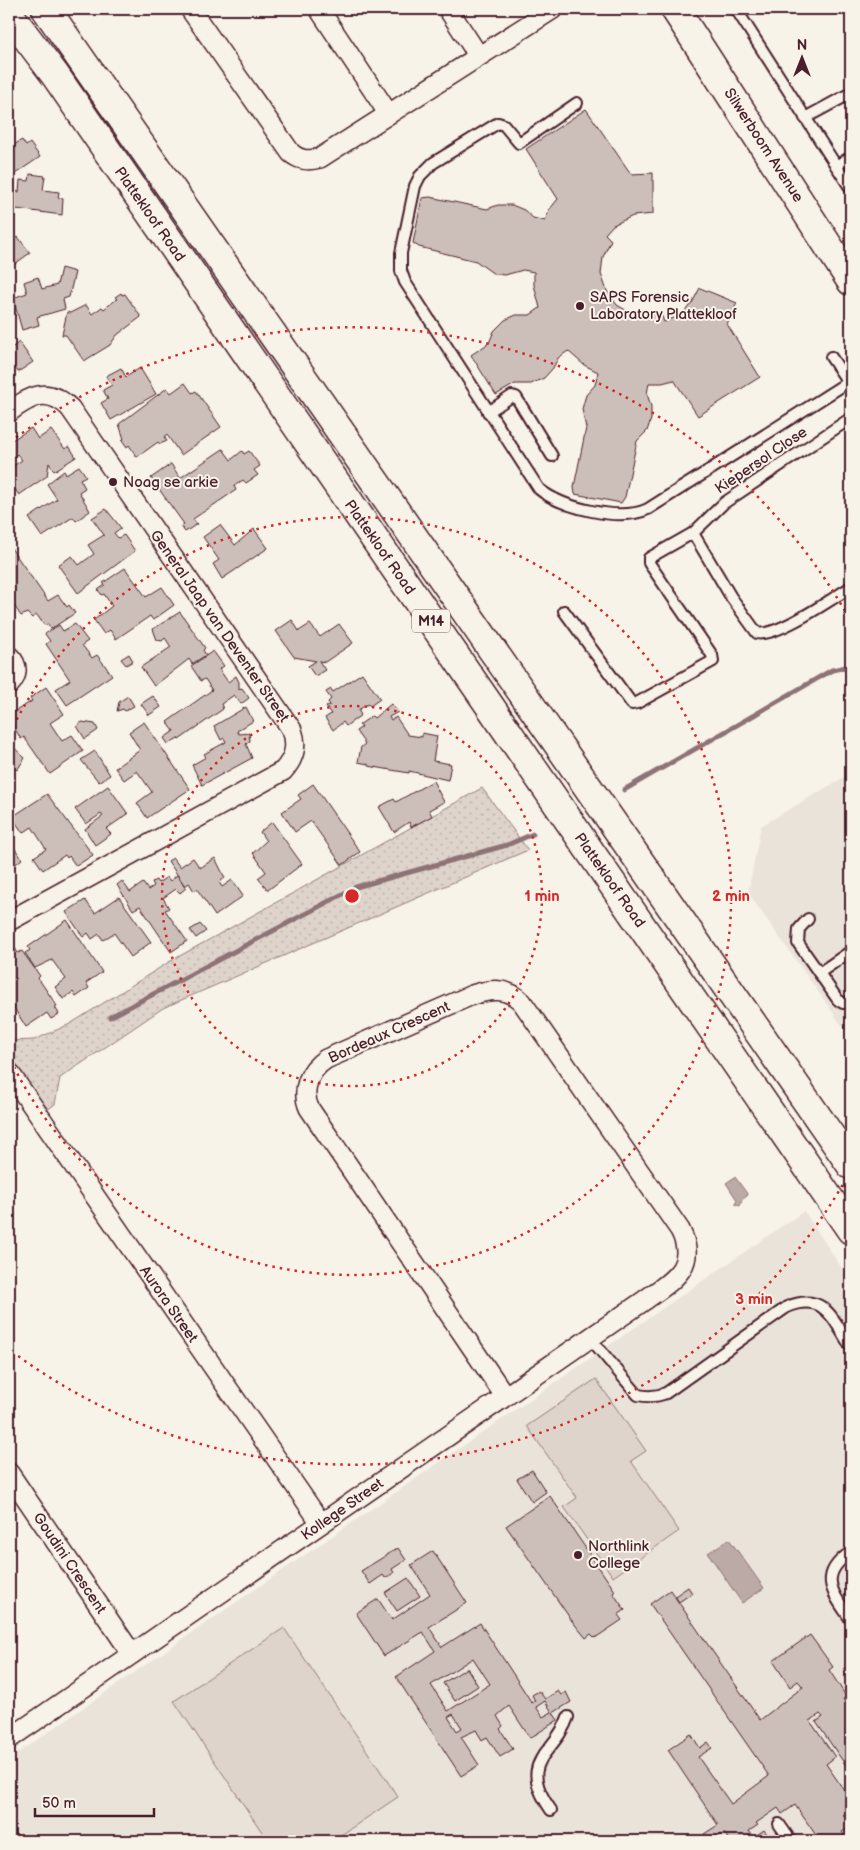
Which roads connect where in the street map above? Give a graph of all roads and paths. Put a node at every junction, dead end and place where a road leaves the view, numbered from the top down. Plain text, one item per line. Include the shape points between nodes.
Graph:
1 (46, 9) edge
2 (190, 9) edge
3 (319, 9) edge
4 (448, 9) edge
5 (553, 9) edge
6 (675, 9) edge
7 (736, 9) edge
8 (9, 14) edge
9 (478, 55) junction
10 (851, 93) edge
11 (577, 103) dead end
12 (388, 113) junction
13 (805, 118) junction
14 (851, 157) edge
15 (836, 166) junction
16 (851, 188) edge
17 (851, 281) edge
18 (831, 357) dead end
19 (9, 412) edge
20 (488, 412) junction
21 (851, 418) edge
22 (552, 456) dead end
23 (693, 532) junction
24 (851, 587) edge
25 (564, 612) dead end
26 (9, 656) edge
27 (9, 685) edge
28 (808, 919) dead end
29 (9, 921) edge
30 (851, 951) edge
31 (819, 974) junction
32 (851, 1003) edge
33 (12, 1082) edge
34 (851, 1165) edge
35 (851, 1230) edge
36 (675, 1278) joint
37 (590, 1338) junction
38 (851, 1347) edge
39 (505, 1396) junction
40 (9, 1473) edge
41 (321, 1523) junction
42 (851, 1552) edge
43 (851, 1620) edge
44 (132, 1654) junction
45 (568, 1717) dead end
46 (9, 1739) edge
47 (551, 1810) dead end
48 (779, 1824) dead end
49 (790, 1841) edge

1 - 34 main road, M14
2 - 12 street via 296,158 320,158
3 - 12 street
4 - 9 street
5 - 9 street
6 - 17 main road, Silwerboom Avenue
7 - 13 lane
8 - 35 main road, Plattekloof Road / M14 via 55,75
9 - 12 street
10 - 13 lane
11 - 20 lane via 520,143 504,125 494,125 425,169 415,186 401,253 401,271
13 - 15 lane
14 - 15 lane
15 - 16 lane
18 - 20 lane via 846,379 845,384 662,501 632,515 563,503 549,497 539,489
19 - 29 street, General Jaap van Deventer Street via 39,395 56,396 70,408 292,730 295,750 283,771
20 - 22 lane via 512,396 516,397
21 - 23 lane, Kiepersol Close via 724,502
23 - 24 lane via 757,633 766,634 782,628
23 - 25 lane, Kiepersol Close via 649,558 649,563 713,661 632,704
26 - 27 street via 16,670
28 - 31 lane via 800,929 798,943
30 - 31 lane
31 - 32 lane via 842,1004
33 - 41 street, Aurora Street
36 - 37 street, Kollege Street
36 - 39 street, Bordeaux Crescent via 682,1270 686,1252 680,1230 515,996 497,990 472,995 318,1064 306,1088 305,1100 309,1108
37 - 38 lane via 638,1396 646,1397 666,1393 787,1307 798,1303 815,1302 823,1306
37 - 39 street, Kollege Street
39 - 41 street, Kollege Street
40 - 44 street, Goudini Crescent
41 - 44 street, Kollege Street
42 - 43 lane via 834,1565 830,1585
44 - 46 street, Kollege Street
45 - 47 lane via 537,1769 538,1787
48 - 49 lane

